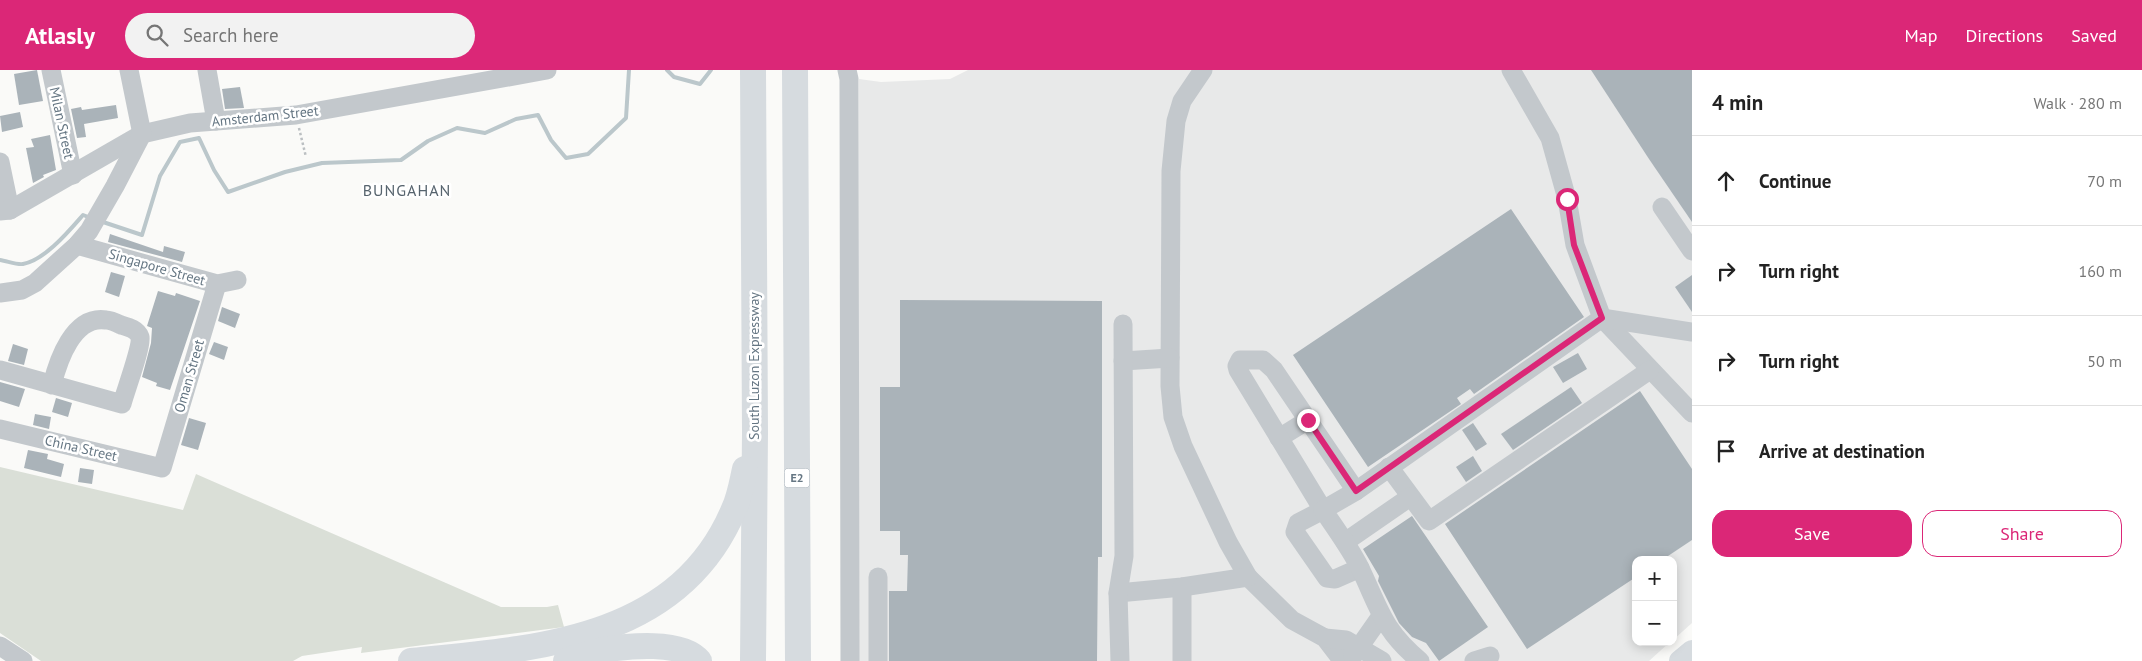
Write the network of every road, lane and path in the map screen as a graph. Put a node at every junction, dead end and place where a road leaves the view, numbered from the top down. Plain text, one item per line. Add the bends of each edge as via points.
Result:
1 (51, 70) edge
2 (129, 70) edge
3 (207, 70) edge
4 (547, 70) edge
5 (753, 70) edge
6 (795, 70) edge
7 (847, 70) edge
8 (1203, 70) edge
9 (1511, 70) edge
10 (296, 115) junction
11 (216, 121) junction
12 (142, 134) junction
13 (306, 157) dead end
14 (0, 162) edge
15 (73, 175) junction
16 (1662, 207) dead end
17 (5, 210) edge
18 (77, 245) junction
19 (1692, 251) edge
20 (237, 280) dead end
21 (216, 284) junction
22 (0, 293) edge
23 (1602, 318) junction
24 (1123, 324) dead end
25 (1692, 332) edge
26 (1170, 358) junction
27 (1123, 361) junction
28 (0, 370) edge
29 (1650, 370) junction
30 (52, 385) junction
31 (1692, 413) edge
32 (1308, 420) junction
33 (0, 429) edge
34 (755, 432) junction
35 (1279, 438) junction
36 (1389, 467) junction
37 (162, 468) joint
38 (1356, 491) junction
39 (1410, 497) junction
40 (1323, 510) junction
41 (1345, 542) junction
42 (1360, 568) junction
43 (1248, 577) junction
44 (878, 578) dead end
45 (1182, 587) junction
46 (1118, 593) junction
47 (1381, 616) junction
48 (1392, 633) junction
49 (0, 646) edge
50 (1692, 651) edge
51 (1364, 658) edge
52 (23, 661) edge
53 (411, 661) edge
54 (566, 661) edge
55 (699, 661) edge
56 (753, 661) edge
57 (798, 661) edge
58 (850, 661) edge
59 (878, 661) edge
60 (1120, 661) edge
61 (1182, 661) edge
62 (1420, 661) edge
63 (1680, 661) edge

1 - 15 street, Milan Street
2 - 12 street
3 - 11 street
4 - 10 street, Amsterdam Street
5 - 34 highway, South Luzon Expressway
6 - 57 highway, E2
7 - 58 street
8 - 26 street via 1182,102 1176,121 1171,171
9 - 23 street via 1550,138 1567,199 1574,245
10 - 11 street, Amsterdam Street
10 - 13 path
11 - 12 street, Amsterdam Street via 190,122
12 - 15 street, Amsterdam Street
12 - 18 street via 89,231
14 - 17 street
15 - 17 street, Amsterdam Street
16 - 19 street
18 - 21 street, Singapore Street
18 - 22 street via 35,283 22,290
20 - 21 street, Singapore Street
21 - 37 street, Oman Street
23 - 25 street
23 - 29 street
23 - 36 street
24 - 27 street
26 - 27 street
26 - 43 street via 1173,417 1183,446
27 - 46 street via 1124,556
28 - 30 street
29 - 31 street
29 - 39 street via 1430,521
30 - 30 street via 122,404 140,336 134,329 106,320 89,323 73,335 62,352
32 - 35 street
32 - 35 street via 1267,362 1240,360 1236,366 1238,370
32 - 38 street
33 - 37 street, China Street
34 - 53 highway via 735,507 726,528 697,569 661,601 622,622 560,640 482,654
34 - 56 highway, South Luzon Expressway
35 - 40 street
36 - 38 street
36 - 39 street
38 - 40 street
39 - 41 street
40 - 41 street
40 - 42 street via 1298,523 1295,532 1327,578
41 - 42 street
42 - 47 street
43 - 45 street
43 - 51 street via 1292,620 1325,638 1346,640
44 - 59 street
45 - 46 street
45 - 61 street
46 - 60 street
47 - 48 street
47 - 51 street
48 - 51 street
48 - 62 street
49 - 52 street
50 - 63 main road
54 - 55 highway via 602,650 647,646 676,648

